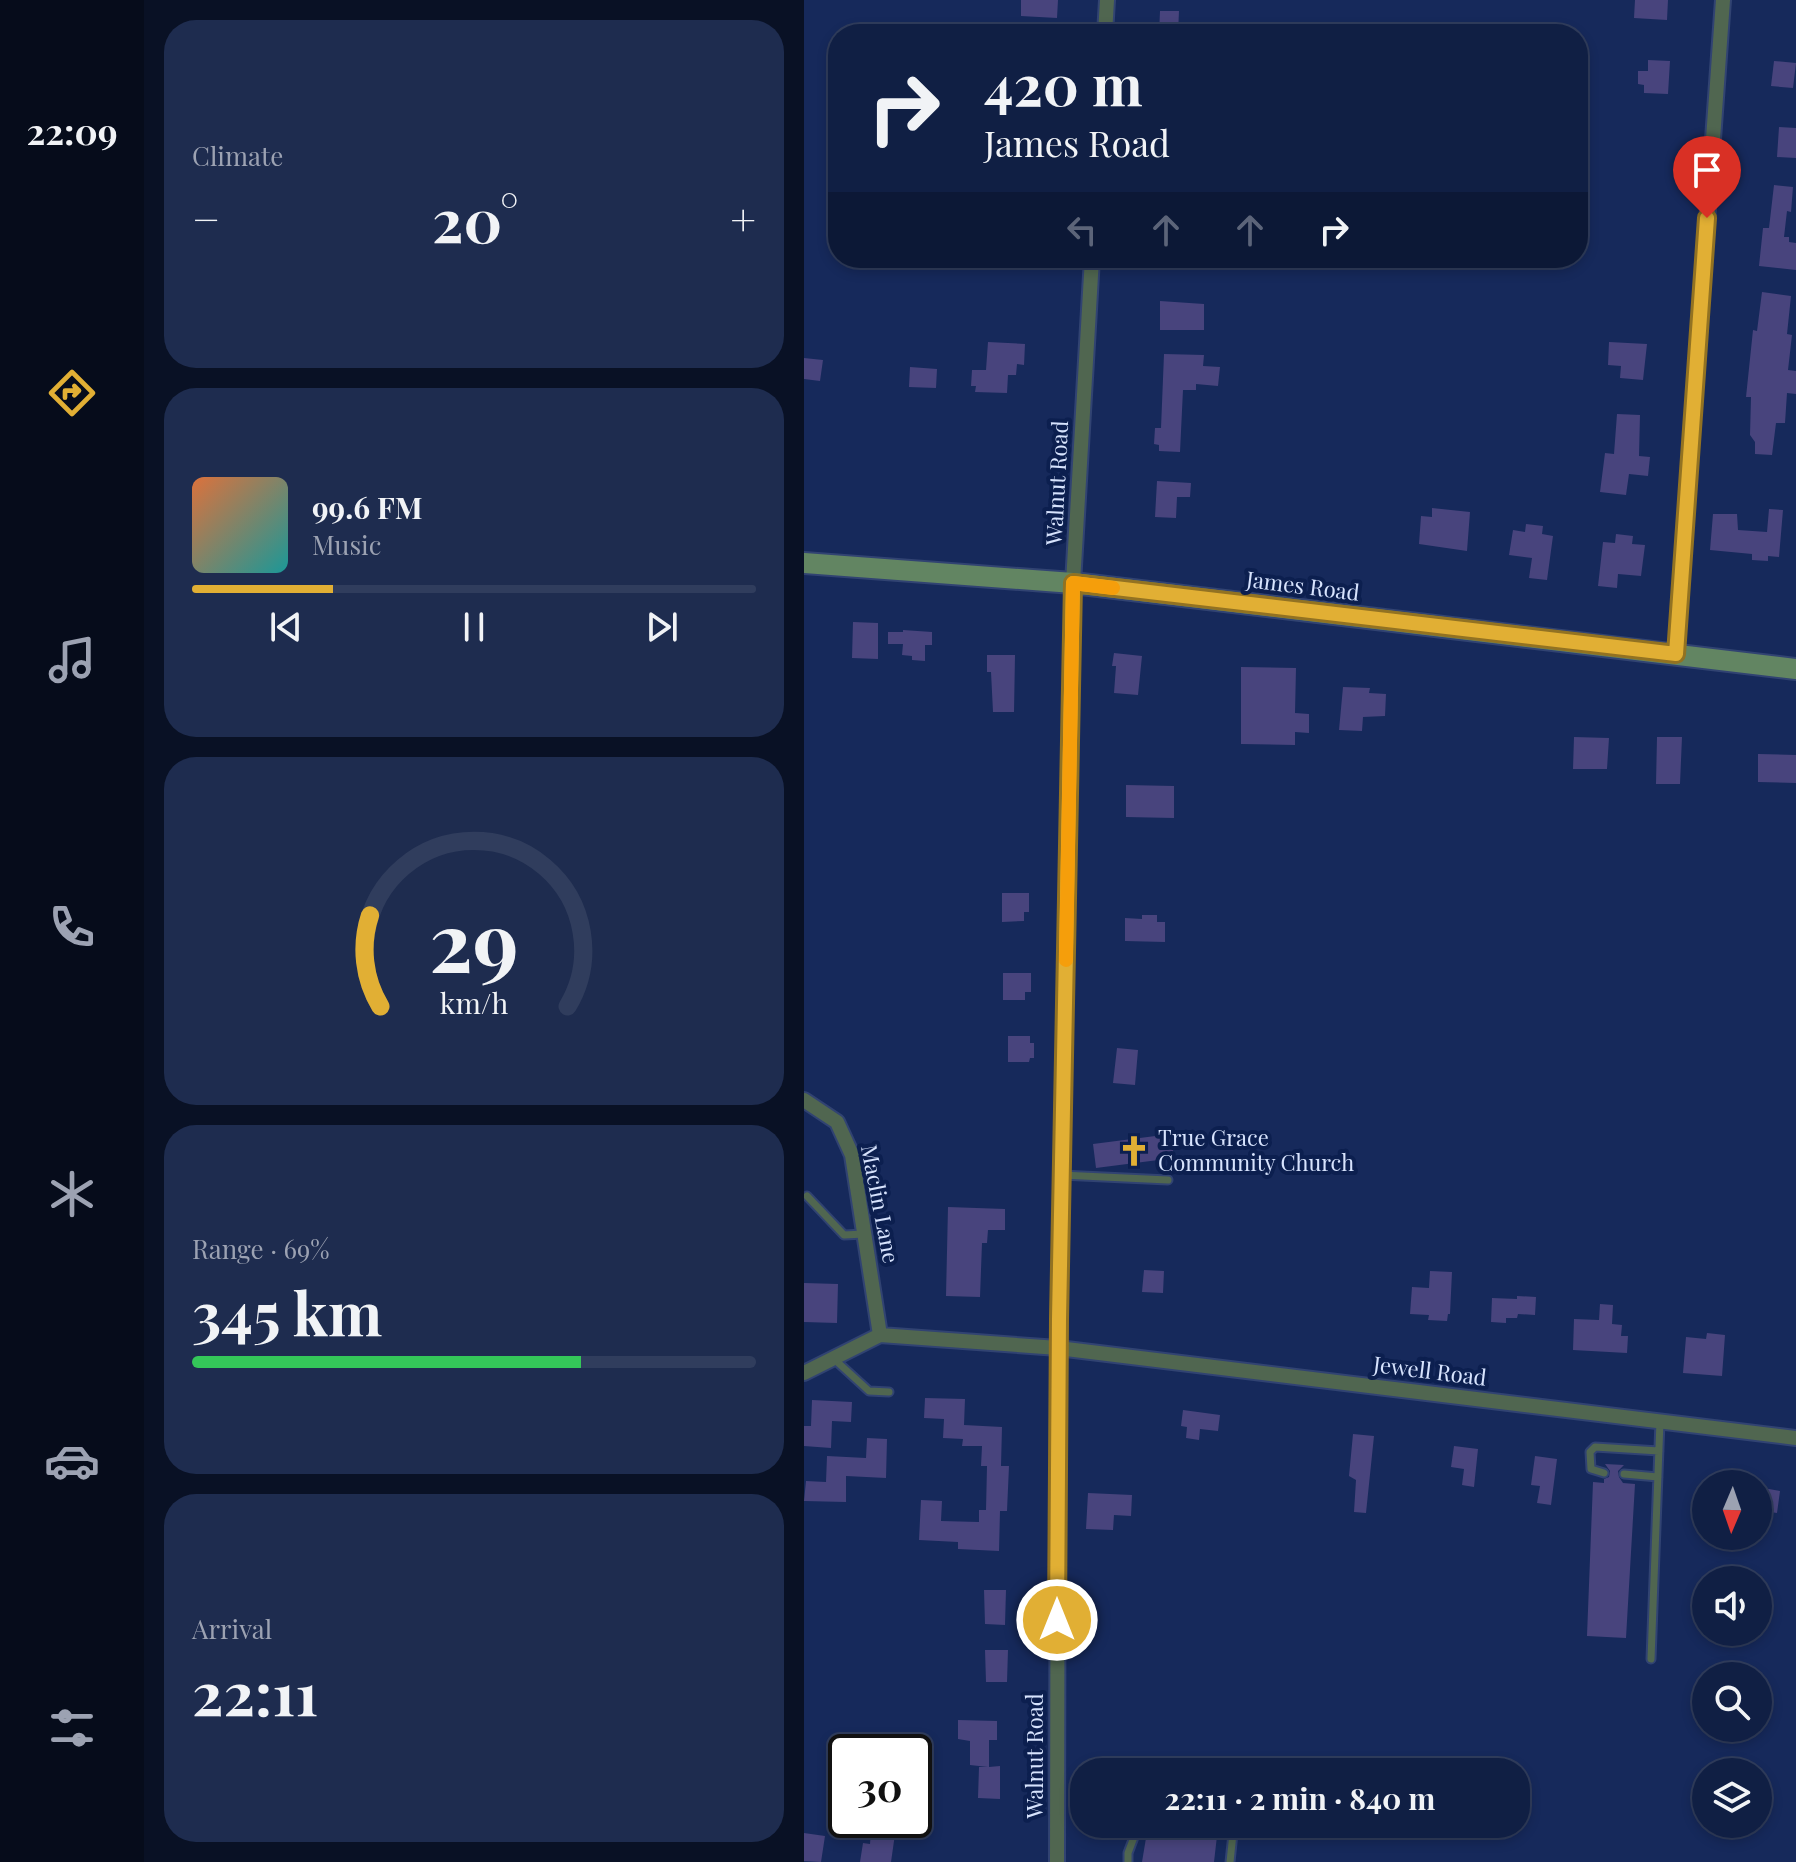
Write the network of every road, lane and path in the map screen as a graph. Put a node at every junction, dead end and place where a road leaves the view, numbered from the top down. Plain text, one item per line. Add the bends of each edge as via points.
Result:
1 (1107, 0) edge
2 (1723, 0) edge
3 (1106, 24) edge
4 (1091, 268) edge
5 (804, 563) edge
6 (1073, 583) junction
7 (1676, 654) junction
8 (1796, 669) edge
9 (804, 1100) edge
10 (1061, 1175) junction
11 (1168, 1180) dead end
12 (807, 1196) dead end
13 (865, 1234) junction
14 (880, 1335) junction
15 (1058, 1348) junction
16 (834, 1359) junction
17 (804, 1373) edge
18 (889, 1392) dead end
19 (1660, 1421) junction
20 (1796, 1438) edge
21 (1659, 1451) junction
22 (1604, 1473) dead end
23 (1624, 1474) dead end
24 (1658, 1477) junction
25 (1651, 1659) dead end
26 (1134, 1838) edge
27 (1233, 1838) edge
28 (1057, 1862) edge
29 (1128, 1862) edge
30 (1230, 1862) edge

1 - 3 street
2 - 7 street
4 - 6 street, Walnut Road
5 - 6 main road, James Road
6 - 7 main road, James Road
6 - 10 street, Walnut Road
7 - 8 main road, James Road
9 - 13 street, Maclin Lane via 837,1122 852,1155
10 - 11 lane
10 - 15 street, Walnut Road
12 - 13 lane via 844,1235
13 - 14 street, Maclin Lane
14 - 15 street, Jewell Road
14 - 16 street
15 - 19 street, Jewell Road
15 - 28 street, Walnut Road
16 - 17 street
16 - 18 lane via 869,1391
19 - 20 street, Jewell Road
19 - 21 lane
21 - 22 lane via 1595,1447 1590,1452 1591,1469
21 - 24 lane
23 - 24 lane
24 - 25 lane
26 - 29 lane
27 - 30 lane

